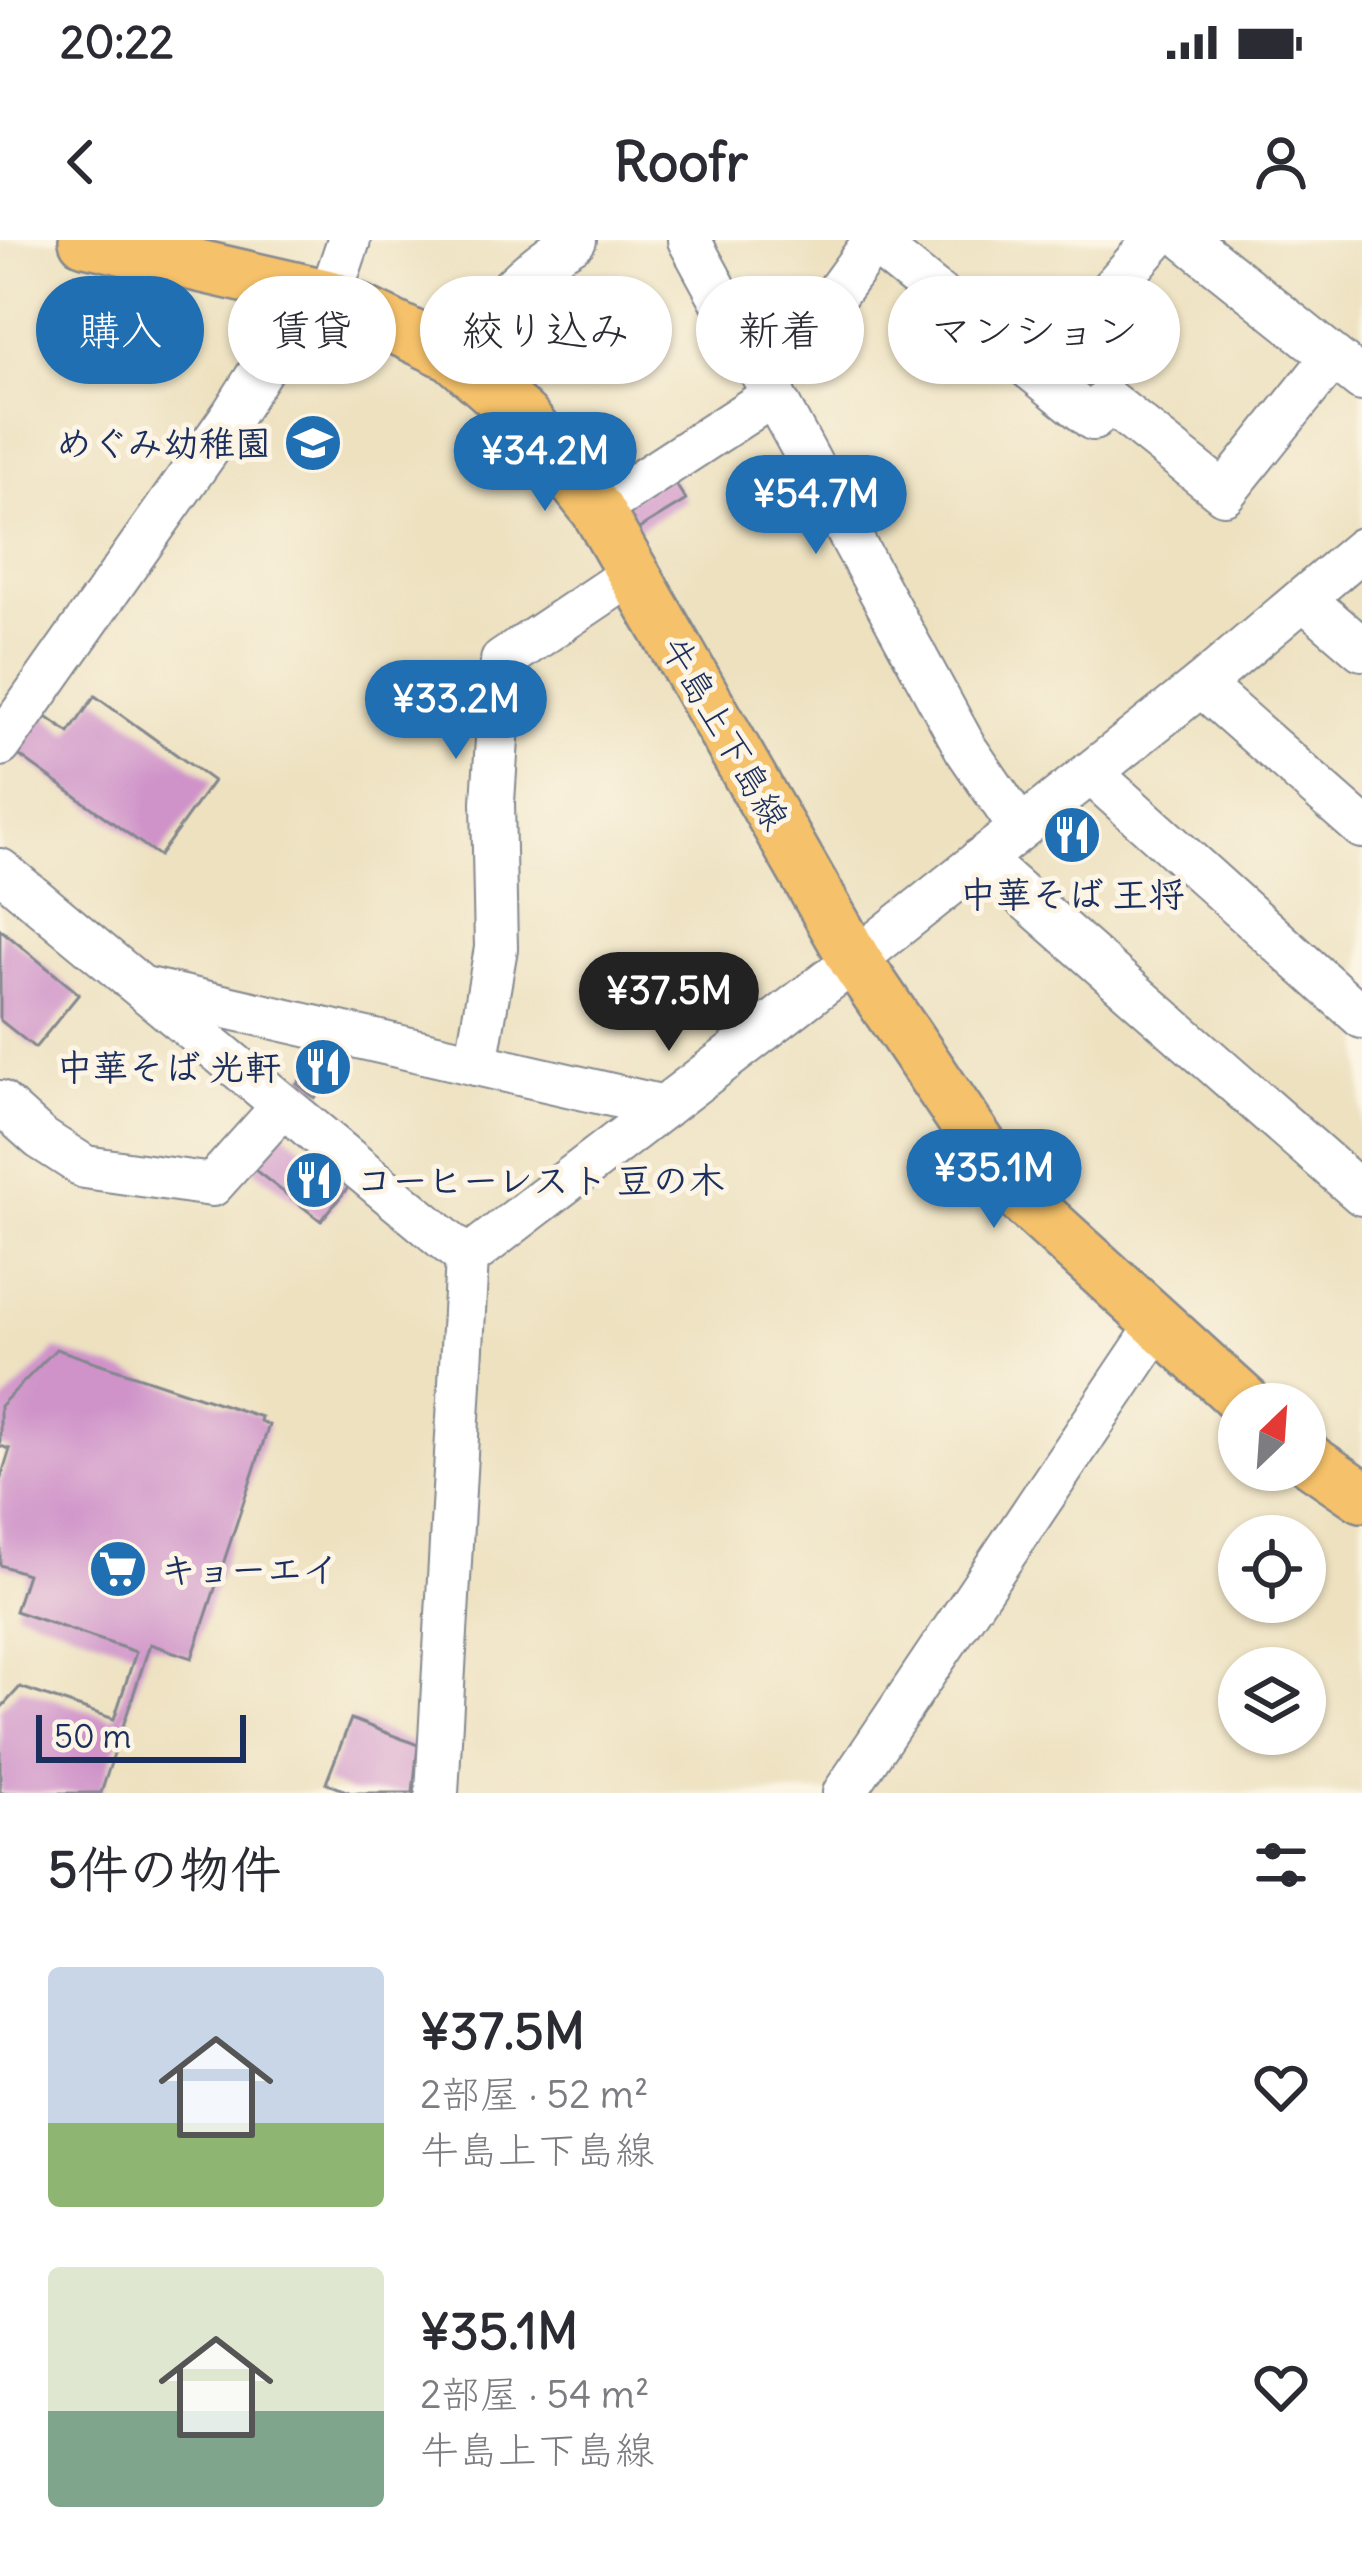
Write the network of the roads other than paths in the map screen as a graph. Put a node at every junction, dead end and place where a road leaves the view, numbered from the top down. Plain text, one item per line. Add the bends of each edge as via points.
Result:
1 (85, 240) edge
2 (349, 240) edge
3 (575, 240) edge
4 (688, 240) edge
5 (1155, 240) edge
6 (1187, 240) edge
7 (874, 241) edge
8 (243, 276) edge
9 (328, 276) edge
10 (527, 276) edge
11 (1123, 276) edge
12 (1347, 368) edge
13 (252, 384) edge
14 (486, 384) edge
15 (770, 392) junction
16 (597, 510) junction
17 (1362, 550) edge
18 (634, 573) junction
19 (1305, 600) junction
20 (1362, 649) edge
21 (1201, 685) junction
22 (0, 745) edge
23 (1090, 772) junction
24 (1362, 827) edge
25 (1020, 828) junction
26 (981, 860) junction
27 (0, 871) edge
28 (855, 959) junction
29 (140, 987) junction
30 (1362, 1017) edge
31 (476, 1064) junction
32 (0, 1102) edge
33 (284, 1106) junction
34 (664, 1107) junction
35 (1362, 1194) edge
36 (467, 1258) junction
37 (1160, 1324) junction
38 (1224, 1383) edge
39 (1326, 1471) edge
40 (1362, 1496) edge
41 (437, 1793) edge
42 (844, 1793) edge

1 - 8 main road, 牛島上下島線
2 - 9 street
3 - 10 street
4 - 15 street
5 - 11 street
6 - 12 street
7 - 12 street via 1093,419 1107,400 1224,493
7 - 15 street
13 - 22 street
14 - 16 main road, 牛島上下島線 via 523,416
15 - 16 street
15 - 25 street via 966,749
16 - 18 main road, 牛島上下島線
17 - 19 street
18 - 28 main road, 牛島上下島線
18 - 31 street via 502,661 493,802 496,948
19 - 20 street
19 - 21 street
21 - 23 street
21 - 24 street
23 - 25 street
23 - 30 street
25 - 26 street
26 - 28 street
26 - 35 street
27 - 29 street
28 - 34 street
28 - 37 main road, 牛島上下島線 via 1008,1186
29 - 31 street
29 - 33 street
31 - 34 street
32 - 33 street via 85,1167 212,1186
33 - 36 street
34 - 36 street
36 - 41 street
37 - 38 main road, 牛島上下島線
37 - 42 street
39 - 40 main road

